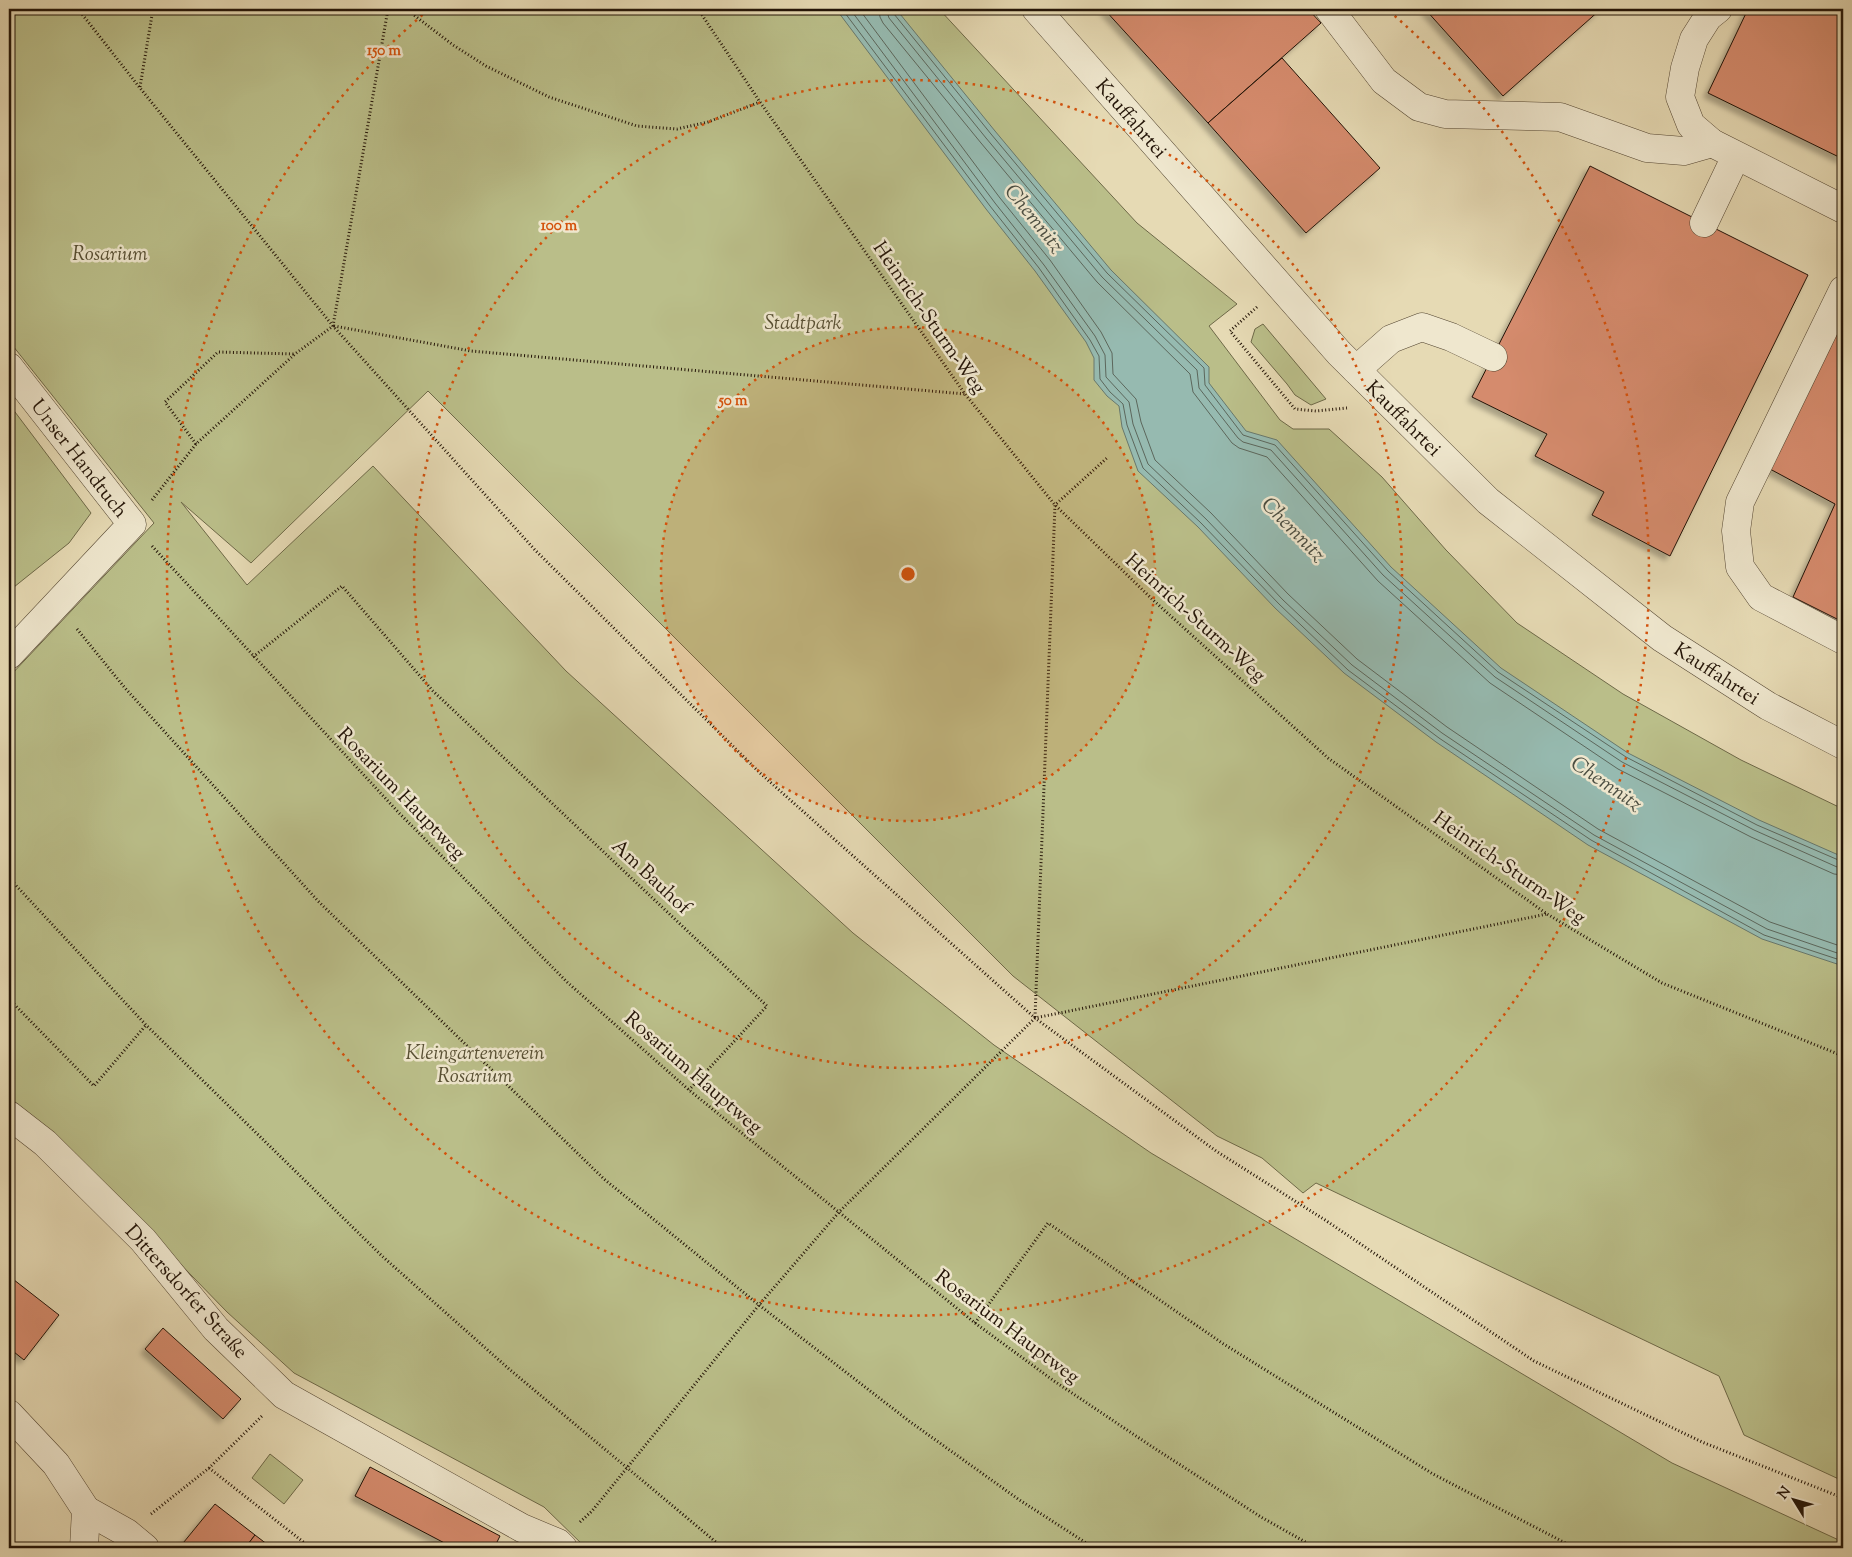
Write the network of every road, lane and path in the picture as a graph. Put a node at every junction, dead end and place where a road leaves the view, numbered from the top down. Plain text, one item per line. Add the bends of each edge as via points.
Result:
1 (78, 9) edge
2 (153, 9) edge
3 (388, 9) edge
4 (406, 9) edge
5 (698, 9) edge
6 (1036, 9) edge
7 (1329, 9) edge
8 (1718, 9) edge
9 (140, 88) junction
10 (760, 102) junction
11 (1712, 143) junction
12 (1736, 156) junction
13 (1843, 209) edge
14 (1704, 223) dead end
15 (1843, 290) edge
16 (1257, 306) dead end
17 (334, 326) junction
18 (295, 354) junction
19 (1493, 357) dead end
20 (9, 367) edge
21 (1356, 370) junction
22 (965, 394) junction
23 (1346, 408) dead end
24 (196, 444) junction
25 (1108, 457) dead end
26 (1055, 505) junction
27 (132, 524) junction
28 (57, 604) junction
29 (1843, 640) edge
30 (9, 655) edge
31 (253, 657) junction
32 (1843, 745) edge
33 (9, 878) edge
34 (1547, 914) junction
35 (9, 999) edge
36 (1035, 1018) junction
37 (146, 1025) junction
38 (1843, 1056) edge
39 (689, 1090) junction
40 (9, 1115) edge
41 (839, 1212) junction
42 (759, 1305) junction
43 (975, 1323) junction
44 (284, 1395) junction
45 (9, 1414) edge
46 (210, 1468) junction
47 (626, 1469) junction
48 (1843, 1498) edge
49 (86, 1510) junction
50 (136, 1541) edge
51 (561, 1546) edge
52 (84, 1548) edge
53 (311, 1548) edge
54 (723, 1548) edge
55 (1094, 1548) edge
56 (1316, 1548) edge
57 (1576, 1548) edge

1 - 9 path
2 - 9 path
3 - 17 path
4 - 10 path via 486,66 549,97 637,126 677,129 708,122
5 - 10 path, Heinrich-Sturm-Weg
6 - 21 street, Kauffahrtei
7 - 11 street via 1384,81 1419,107 1445,114 1560,118 1647,148 1684,151
8 - 11 street via 1708,16 1694,39 1680,96 1691,126
9 - 17 path
10 - 22 path, Heinrich-Sturm-Weg
11 - 12 street
12 - 13 street
12 - 14 street
15 - 29 street via 1740,502 1736,531 1740,567 1761,597
16 - 23 path via 1230,330 1295,409 1316,412
17 - 18 path
17 - 22 path via 471,351
17 - 36 path via 535,550 753,766
18 - 24 path
18 - 24 path via 218,352 165,402
19 - 21 street via 1422,327 1391,339
20 - 27 street, Unser Handtuch
21 - 32 street, Kauffahrtei via 1488,501 1662,638 1768,706
22 - 26 path, Heinrich-Sturm-Weg
24 - 27 path
25 - 26 path
26 - 34 path, Heinrich-Sturm-Weg via 1153,600 1328,758
26 - 36 path
27 - 28 street
27 - 31 path, Rosarium Hauptweg
28 - 30 street
28 - 42 path via 125,688 318,901 604,1178
31 - 39 path, Rosarium Hauptweg via 399,814 567,982
31 - 39 path, Am Bauhof via 342,586 433,690 767,1006
33 - 37 path
34 - 36 path
34 - 38 path, Heinrich-Sturm-Weg via 1662,983
35 - 37 path via 94,1086
36 - 41 path
36 - 48 path via 1216,1151 1534,1361 1702,1442
37 - 47 path via 382,1256
39 - 41 path, Rosarium Hauptweg
40 - 44 street, Dittersdorfer Straße via 45,1143 143,1240 216,1329
41 - 42 path
41 - 43 path, Rosarium Hauptweg
42 - 47 path
42 - 55 path via 909,1421 1018,1499
43 - 56 path, Rosarium Hauptweg via 1150,1446
43 - 57 path via 1048,1223 1222,1342 1434,1474
44 - 46 path
44 - 51 street, Dittersdorfer Straße via 522,1528
45 - 49 street via 56,1464
46 - 50 path
46 - 53 path
47 - 51 path
47 - 54 path
49 - 50 street
49 - 52 street

